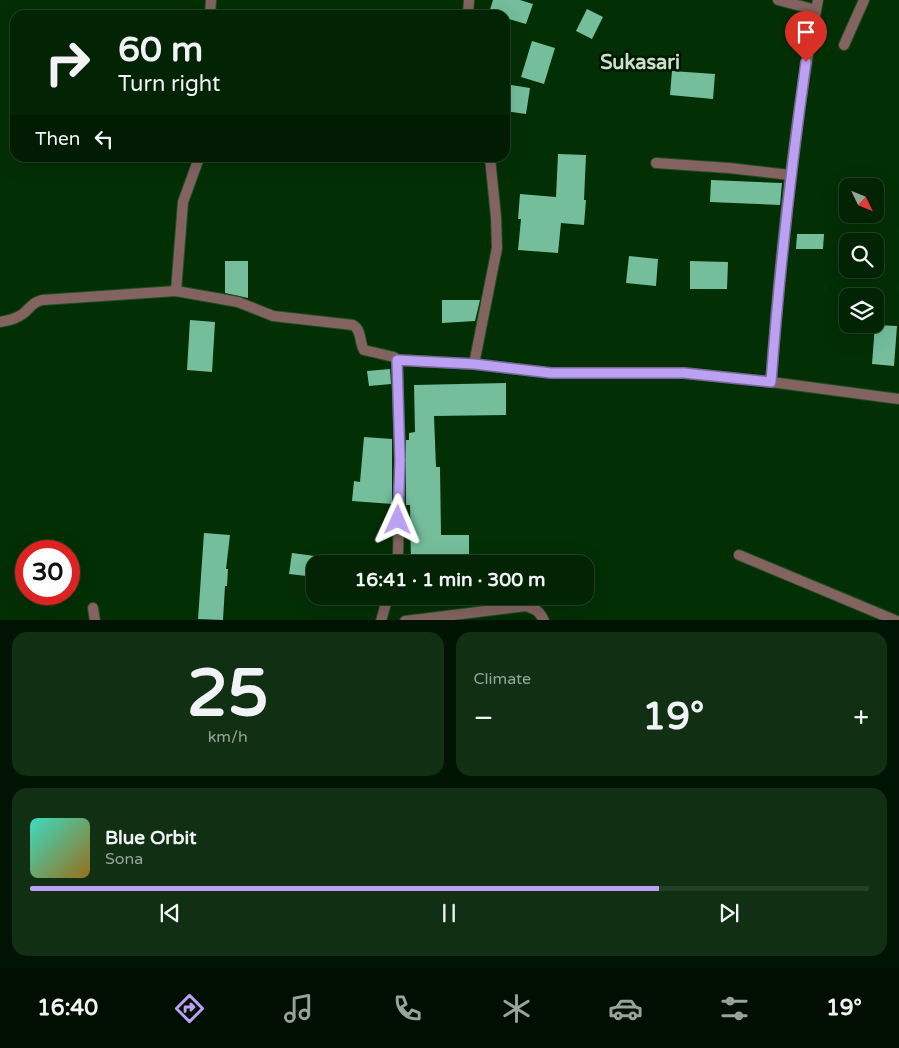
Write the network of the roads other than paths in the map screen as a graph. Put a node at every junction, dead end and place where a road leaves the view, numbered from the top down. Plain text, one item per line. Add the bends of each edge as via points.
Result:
1 (778, 0) edge
2 (864, 0) edge
3 (817, 5) edge
4 (844, 45) dead end
5 (198, 162) edge
6 (490, 162) edge
7 (656, 163) dead end
8 (790, 175) junction
9 (176, 291) junction
10 (0, 322) edge
11 (397, 360) junction
12 (474, 364) junction
13 (771, 382) junction
14 (899, 399) edge
15 (398, 555) edge
16 (739, 555) dead end
17 (386, 605) edge
18 (93, 608) dead end
19 (95, 620) edge
20 (382, 620) edge
21 (405, 620) edge
22 (544, 620) edge
23 (897, 620) edge

1 - 3 street
2 - 4 street
3 - 8 street
5 - 9 street via 183,202
6 - 12 street via 497,248
7 - 8 street
8 - 13 street
9 - 10 street via 42,300 33,303 16,318
9 - 11 street via 238,302 273,316 353,324 360,333 364,350
11 - 12 street
11 - 15 street
12 - 13 street via 551,373 684,373
13 - 14 street
16 - 23 street
17 - 20 street
18 - 19 street
21 - 22 street via 526,606 536,609

